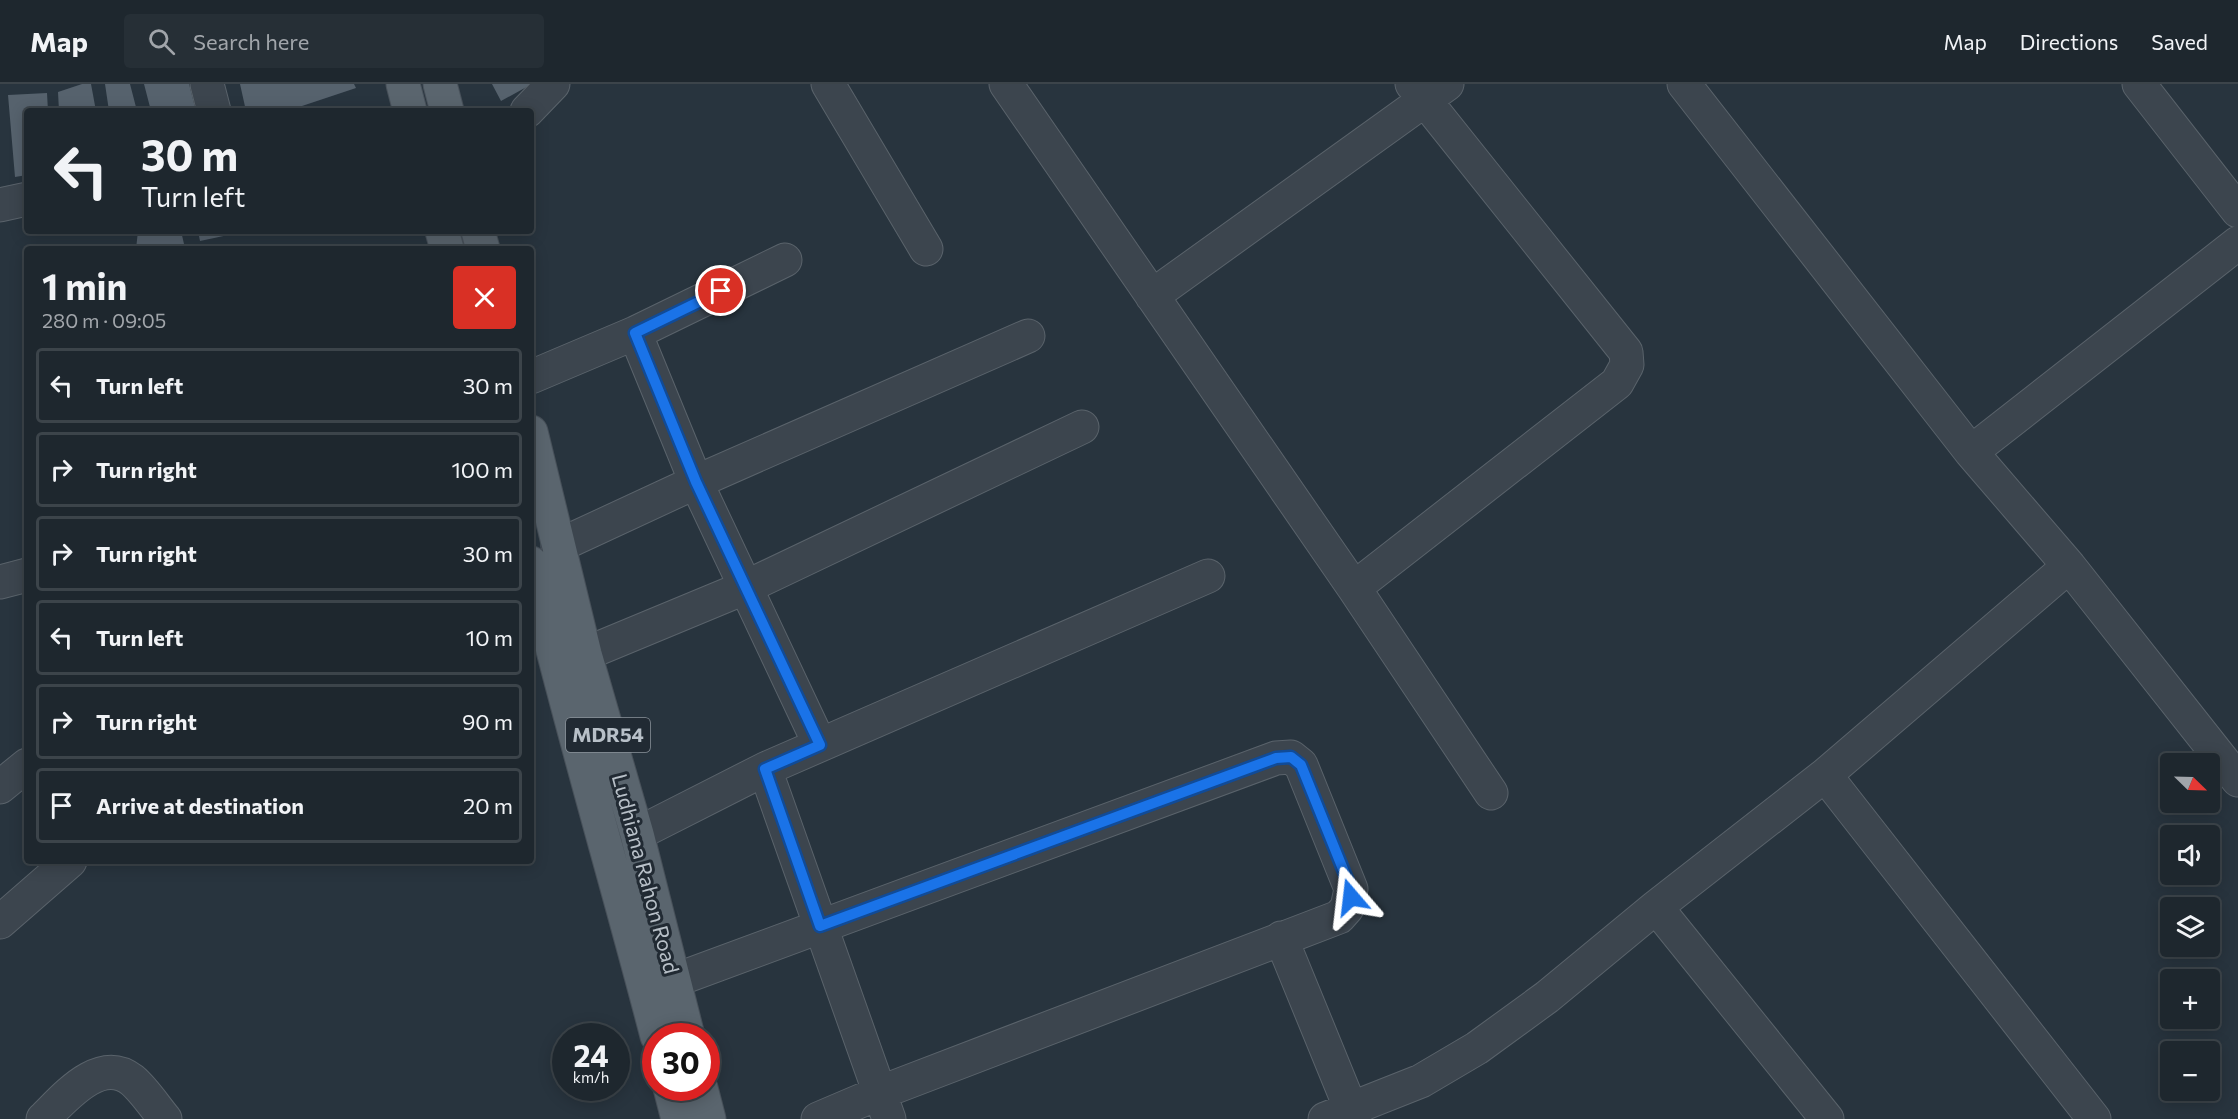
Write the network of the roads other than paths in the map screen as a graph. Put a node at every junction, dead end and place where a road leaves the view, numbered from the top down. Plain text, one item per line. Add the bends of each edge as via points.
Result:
1 (207, 84) edge
2 (403, 84) edge
3 (440, 84) edge
4 (553, 84) edge
5 (828, 84) edge
6 (1006, 84) edge
7 (1684, 84) edge
8 (2139, 84) edge
9 (1428, 89) edge
10 (213, 108) edge
11 (409, 108) edge
12 (446, 108) edge
13 (530, 108) edge
14 (24, 200) edge
15 (0, 205) edge
16 (2238, 211) edge
17 (2238, 243) edge
18 (926, 249) dead end
19 (785, 260) dead end
20 (1152, 296) junction
21 (635, 333) junction
22 (1028, 336) dead end
23 (534, 376) edge
24 (1082, 427) dead end
25 (534, 451) edge
26 (1971, 452) junction
27 (696, 482) junction
28 (558, 546) junction
29 (2069, 566) junction
30 (534, 575) edge
31 (24, 576) edge
32 (1208, 576) dead end
33 (0, 582) edge
34 (744, 588) junction
35 (1354, 588) junction
36 (585, 654) junction
37 (820, 745) junction
38 (24, 767) edge
39 (765, 769) junction
40 (1825, 775) junction
41 (2238, 780) edge
42 (0, 787) edge
43 (1491, 794) dead end
44 (637, 834) junction
45 (67, 864) edge
46 (1656, 907) junction
47 (0, 922) edge
48 (820, 926) junction
49 (1281, 938) junction
50 (674, 981) junction
51 (653, 1023) edge
52 (685, 1023) edge
53 (673, 1101) edge
54 (704, 1101) edge
55 (884, 1106) edge
56 (1344, 1116) edge
57 (43, 1119) edge
58 (165, 1119) edge
59 (678, 1119) edge
60 (709, 1119) edge
61 (818, 1119) edge
62 (1827, 1119) edge
63 (2094, 1119) edge

1 - 10 street
2 - 11 main road
3 - 12 main road
4 - 13 street
5 - 18 street
6 - 20 street
7 - 26 street
8 - 16 street
9 - 20 street
9 - 35 street via 1626,352 1627,365 1617,383
14 - 15 street
17 - 26 street
19 - 21 street
20 - 35 street
21 - 23 street
21 - 27 street
22 - 27 street
24 - 34 street
25 - 28 main road, Ludhiana Rahon Road / MDR54
26 - 29 street
27 - 28 street
27 - 34 street
28 - 36 main road, Ludhiana Rahon Road / MDR54
29 - 40 street
29 - 41 street
30 - 51 main road, Ludhiana Rahon Road / MDR54
31 - 33 street
32 - 37 street
34 - 36 street
34 - 37 street
35 - 43 street
36 - 44 main road, Ludhiana Rahon Road / MDR54
37 - 39 street
38 - 42 street
39 - 44 street
39 - 48 street
40 - 46 street
40 - 63 street
44 - 50 main road, Ludhiana Rahon Road / MDR54
45 - 47 street
46 - 56 street via 1547,997 1477,1048 1421,1081
46 - 62 street
48 - 49 street via 1276,758 1291,757 1301,765 1351,897 1339,917
48 - 50 street
48 - 55 street
49 - 55 street
49 - 56 street
50 - 52 main road, Ludhiana Rahon Road / MDR54
53 - 59 main road
54 - 60 main road
55 - 61 street
57 - 58 street via 86,1078 110,1073 131,1079

